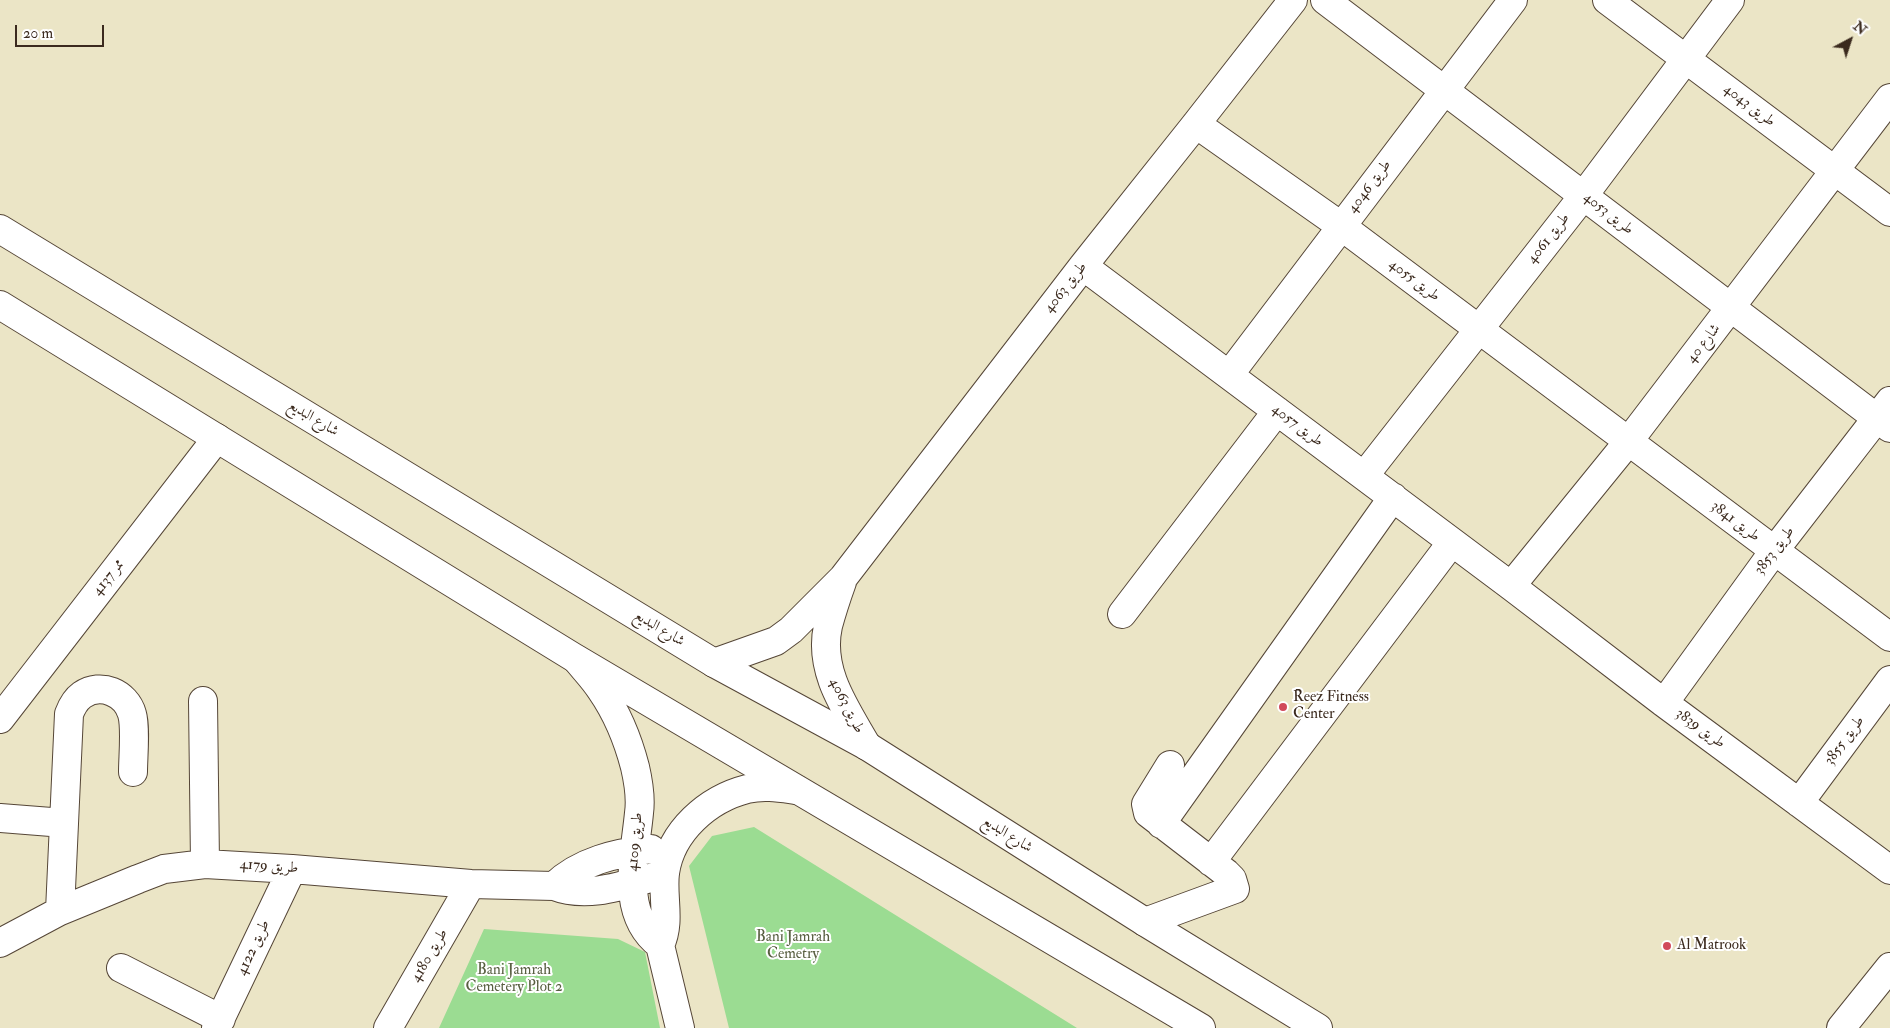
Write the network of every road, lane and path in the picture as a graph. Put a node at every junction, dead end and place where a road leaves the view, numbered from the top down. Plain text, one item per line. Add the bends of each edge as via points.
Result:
1 (1293, 0) edge
2 (1325, 0) edge
3 (1513, 0) edge
4 (1607, 0) edge
5 (1730, 0) edge
6 (1687, 60) junction
7 (1444, 90) junction
8 (1890, 98) edge
9 (1196, 124) junction
10 (1836, 171) junction
11 (1584, 195) junction
12 (1890, 212) edge
13 (1341, 226) junction
14 (0, 229) edge
15 (1083, 266) junction
16 (0, 305) edge
17 (1732, 308) junction
18 (1479, 329) junction
19 (1228, 375) junction
20 (1277, 411) junction
21 (1886, 416) edge
22 (217, 438) junction
23 (1628, 442) junction
24 (1364, 476) junction
25 (1393, 497) junction
26 (1452, 542) junction
27 (1774, 551) junction
28 (843, 578) junction
29 (1511, 586) junction
30 (1122, 614) dead end
31 (1890, 637) edge
32 (574, 657) junction
33 (714, 663) junction
34 (1890, 680) edge
35 (203, 702) dead end
36 (1664, 703) junction
37 (0, 719) edge
38 (867, 746) junction
39 (1170, 765) dead end
40 (133, 772) dead end
41 (797, 790) junction
42 (1799, 803) junction
43 (0, 818) edge
44 (64, 823) junction
45 (1161, 824) junction
46 (674, 847) junction
47 (633, 851) junction
48 (1211, 862) junction
49 (205, 864) junction
50 (292, 869) junction
51 (1890, 870) edge
52 (665, 874) junction
53 (632, 882) junction
54 (471, 884) junction
55 (554, 886) junction
56 (60, 912) junction
57 (1144, 922) junction
58 (0, 943) edge
59 (660, 946) junction
60 (1890, 967) edge
61 (121, 968) dead end
62 (219, 1024) edge
63 (388, 1028) edge
64 (680, 1028) edge
65 (1201, 1028) edge
66 (1318, 1028) edge
67 (1840, 1028) edge

1 - 9 street, طريق 4063
2 - 7 street, طريق 4053
3 - 7 street, طريق 4046
4 - 6 street, طريق 4043
5 - 6 street, طريق 4061
6 - 10 street, طريق 4043
6 - 11 street, طريق 4061
7 - 11 street, طريق 4053
7 - 13 street, طريق 4046
8 - 10 street, شارع 40
9 - 13 street, طريق 4055
9 - 15 street, طريق 4063
10 - 12 street, طريق 4043
10 - 17 street, شارع 40
11 - 17 street, طريق 4053
11 - 18 street, طريق 4061
13 - 18 street, طريق 4055
13 - 19 street, طريق 4046
14 - 33 street, شارع البديع
15 - 19 street, طريق 4057
15 - 28 street, طريق 4063
16 - 22 street
17 - 21 street, طريق 4053
17 - 23 street, شارع 40
18 - 23 street, طريق 4055
18 - 24 street, طريق 4061
19 - 20 street, طريق 4057
20 - 24 street, طريق 4057
20 - 30 street
21 - 27 street, طريق 3853
22 - 32 street
22 - 37 street, ممر 4137
23 - 27 street, طريق 3841
23 - 29 street, شارع 40
24 - 25 street, طريق 4057
25 - 26 street, طريق 4057
25 - 45 street
26 - 29 street, طريق 4057
26 - 48 street
27 - 31 street, طريق 3841
27 - 36 street, طريق 3853
28 - 33 street, طريق 4063 via 776,641
28 - 38 street, طريق 4063 via 828,627 826,652 829,674
29 - 36 street, طريق 3839
32 - 41 street
32 - 47 street, طريق 4109 via 601,690 622,727 635,768 640,810
33 - 38 street, شارع البديع
34 - 42 street, طريق 3855
35 - 49 street
36 - 42 street, طريق 3839
38 - 57 street, شارع البديع
39 - 45 street via 1146,804 1148,813
40 - 44 street via 133,715 128,704 108,690 95,689 84,694 74,702 69,714
41 - 46 street, طريق 4109 via 749,789 725,796 704,809 687,826
41 - 65 street
42 - 51 street, طريق 3839
43 - 44 street
44 - 56 street
45 - 48 street
46 - 47 street
46 - 52 street, طريق 4109
47 - 53 street, طريق 4109
47 - 55 street via 586,864
48 - 57 street via 1232,879 1235,888
49 - 50 street, طريق 4179
49 - 56 street, طريق 4179 via 164,869
50 - 54 street, طريق 4179
50 - 62 street, طريق 4122
52 - 53 street, طريق 4179
52 - 59 street, طريق 4109 via 666,922
53 - 55 street, طريق 4179 via 586,893
53 - 59 street, طريق 4109 via 640,921
54 - 55 street, طريق 4179
54 - 63 street, طريق 4180
56 - 58 street, طريق 4179
57 - 66 street, شارع البديع
59 - 64 street, طريق 4109
60 - 67 street
61 - 62 street

